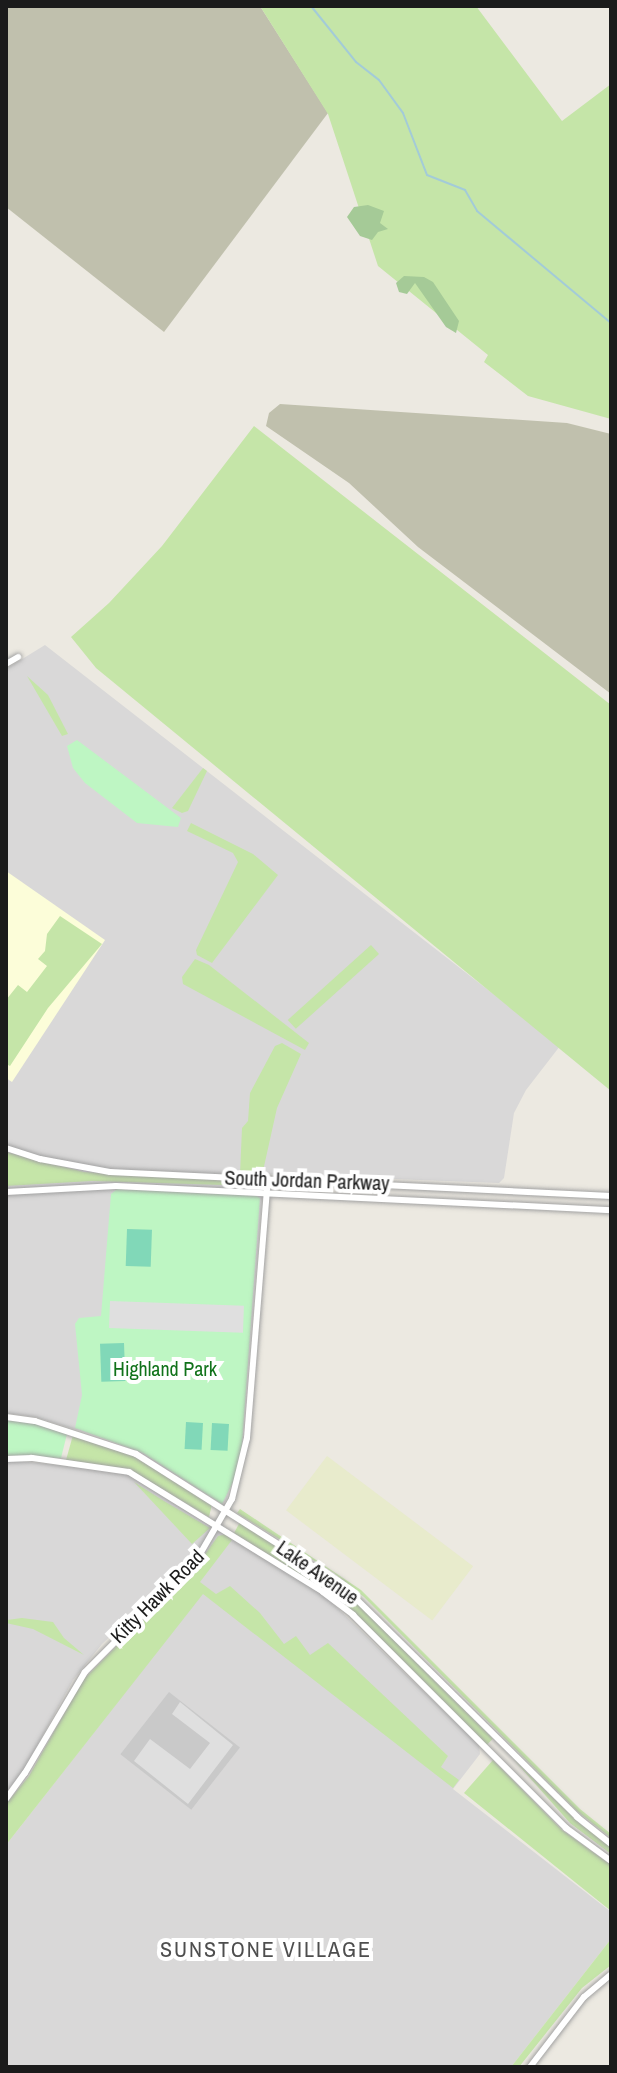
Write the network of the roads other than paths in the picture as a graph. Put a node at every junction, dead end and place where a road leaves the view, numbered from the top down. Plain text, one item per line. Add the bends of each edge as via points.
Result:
1 (18, 657) dead end
2 (6, 664) edge
3 (6, 1148) edge
4 (268, 1179) junction
5 (6, 1192) edge
6 (267, 1193) junction
7 (611, 1196) edge
8 (611, 1210) edge
9 (6, 1417) edge
10 (6, 1459) edge
11 (227, 1511) junction
12 (219, 1526) junction
13 (6, 1799) edge
14 (611, 1844) edge
15 (611, 1861) edge
16 (611, 1974) edge
17 (530, 2067) edge

1 - 2 street
3 - 4 street, South Jordan Parkway via 92,1170
4 - 6 street, Kitty Hawk Road
4 - 7 street, South Jordan Parkway
5 - 6 street, South Jordan Parkway via 116,1186
6 - 8 street, South Jordan Parkway
6 - 11 street, Kitty Hawk Road via 247,1438
9 - 11 street, Lake Avenue via 35,1421 136,1454
10 - 12 street, Lake Avenue via 125,1471
11 - 12 street, Kitty Hawk Road
11 - 14 street, Lake Avenue via 359,1599 577,1817
12 - 13 street, Kitty Hawk Road via 190,1567 85,1672
12 - 15 street, Lake Avenue via 342,1606 566,1828
16 - 17 street via 588,1992

